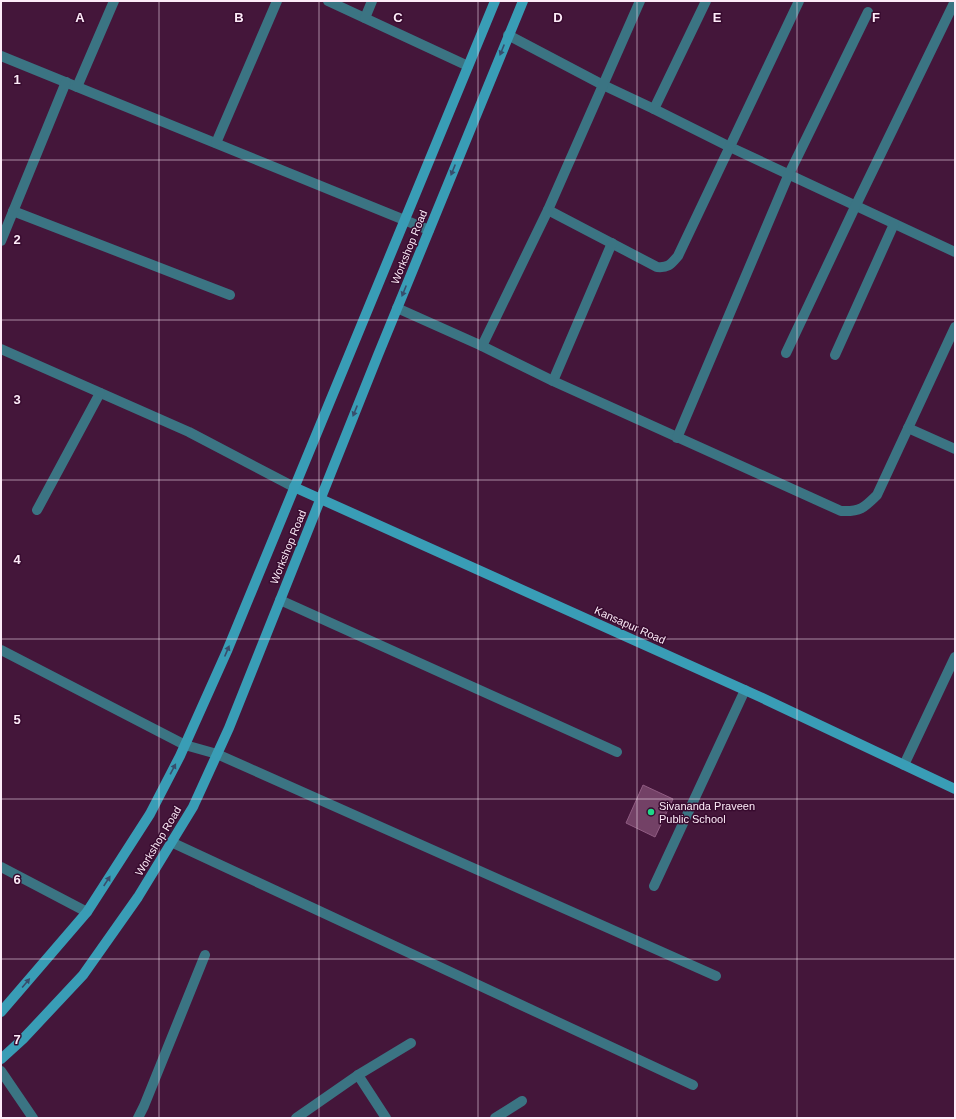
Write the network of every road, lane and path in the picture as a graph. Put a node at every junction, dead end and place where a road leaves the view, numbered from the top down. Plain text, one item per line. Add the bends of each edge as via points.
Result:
1 (114, 1) edge
2 (277, 1) edge
3 (328, 1) edge
4 (372, 1) edge
5 (495, 1) edge
6 (522, 1) edge
7 (640, 1) edge
8 (706, 1) edge
9 (799, 1) edge
10 (955, 1) edge
11 (868, 12) dead end
12 (365, 18) junction
13 (508, 35) junction
14 (1, 56) edge
15 (468, 66) junction
16 (66, 82) junction
17 (603, 86) junction
18 (77, 87) junction
19 (654, 109) junction
20 (216, 143) junction
21 (730, 147) junction
22 (788, 176) junction
23 (855, 206) junction
24 (548, 210) junction
25 (13, 211) junction
26 (405, 220) junction
27 (894, 224) junction
28 (429, 230) junction
29 (1, 241) edge
30 (612, 243) junction
31 (955, 252) edge
32 (230, 295) dead end
33 (397, 308) junction
34 (955, 326) edge
35 (482, 346) junction
36 (1, 349) edge
37 (786, 353) dead end
38 (835, 355) dead end
39 (553, 381) junction
40 (100, 393) junction
41 (908, 428) junction
42 (677, 438) junction
43 (955, 449) edge
44 (294, 487) junction
45 (320, 498) junction
46 (37, 510) dead end
47 (280, 600) junction
48 (1, 650) edge
49 (955, 657) edge
50 (745, 690) junction
51 (185, 745) junction
52 (617, 752) dead end
53 (217, 754) junction
54 (904, 765) junction
55 (955, 789) edge
56 (171, 842) junction
57 (1, 867) edge
58 (654, 886) dead end
59 (87, 912) junction
60 (205, 955) dead end
61 (716, 976) dead end
62 (1, 1012) edge
63 (411, 1042) dead end
64 (1, 1058) edge
65 (1, 1071) edge
66 (358, 1076) junction
67 (693, 1085) dead end
68 (522, 1100) dead end
69 (33, 1118) edge
70 (138, 1118) edge
71 (296, 1118) edge
72 (386, 1118) edge
73 (495, 1118) edge

1 - 18 street
2 - 20 street
3 - 12 street
4 - 12 street
5 - 15 main road, Workshop Road
6 - 13 main road, Workshop Road
7 - 17 street
8 - 19 street
9 - 21 street
10 - 23 street
11 - 22 street
12 - 15 street
13 - 17 street
13 -> 28 main road, Workshop Road
14 - 16 street
15 - 26 main road, Workshop Road
16 - 18 street
16 - 25 street
17 - 19 street
17 - 24 street
18 - 20 street
19 - 21 street
20 - 26 street
21 - 22 street
21 - 30 street via 672,264 665,268 657,267
22 - 23 street
22 - 42 street
23 - 27 street
23 - 37 street
24 - 30 street
24 - 35 street
25 - 29 street
25 - 32 street
26 - 28 street
26 - 44 main road, Workshop Road
27 - 31 street
27 - 38 street
28 -> 33 main road, Workshop Road
30 - 39 street
33 - 35 street
33 -> 45 main road, Workshop Road
34 - 41 street
35 - 39 street
36 - 40 street
39 - 42 street
40 - 44 street via 189,432
40 - 46 street
41 - 42 street via 877,494 866,506 854,512 841,511
41 - 43 street
44 - 45 main road, Kansapur Road
51 -> 44 main road, Workshop Road via 227,651
45 - 47 main road, Workshop Road
45 - 50 main road, Kansapur Road
47 - 52 street
47 - 53 main road, Workshop Road
48 - 51 street
49 - 54 street
50 - 54 main road, Kansapur Road
50 - 58 street
51 - 53 street
59 -> 51 main road, Workshop Road via 150,814
53 - 56 main road, Workshop Road via 193,807
53 - 61 street
54 - 55 main road, Kansapur Road
56 - 64 main road, Workshop Road via 138,897 83,975 23,1039
56 - 67 street
57 - 59 street
62 -> 59 main road, Workshop Road
60 - 70 street
63 - 66 street
65 - 69 street
66 - 71 street
66 - 72 street
68 - 73 street

